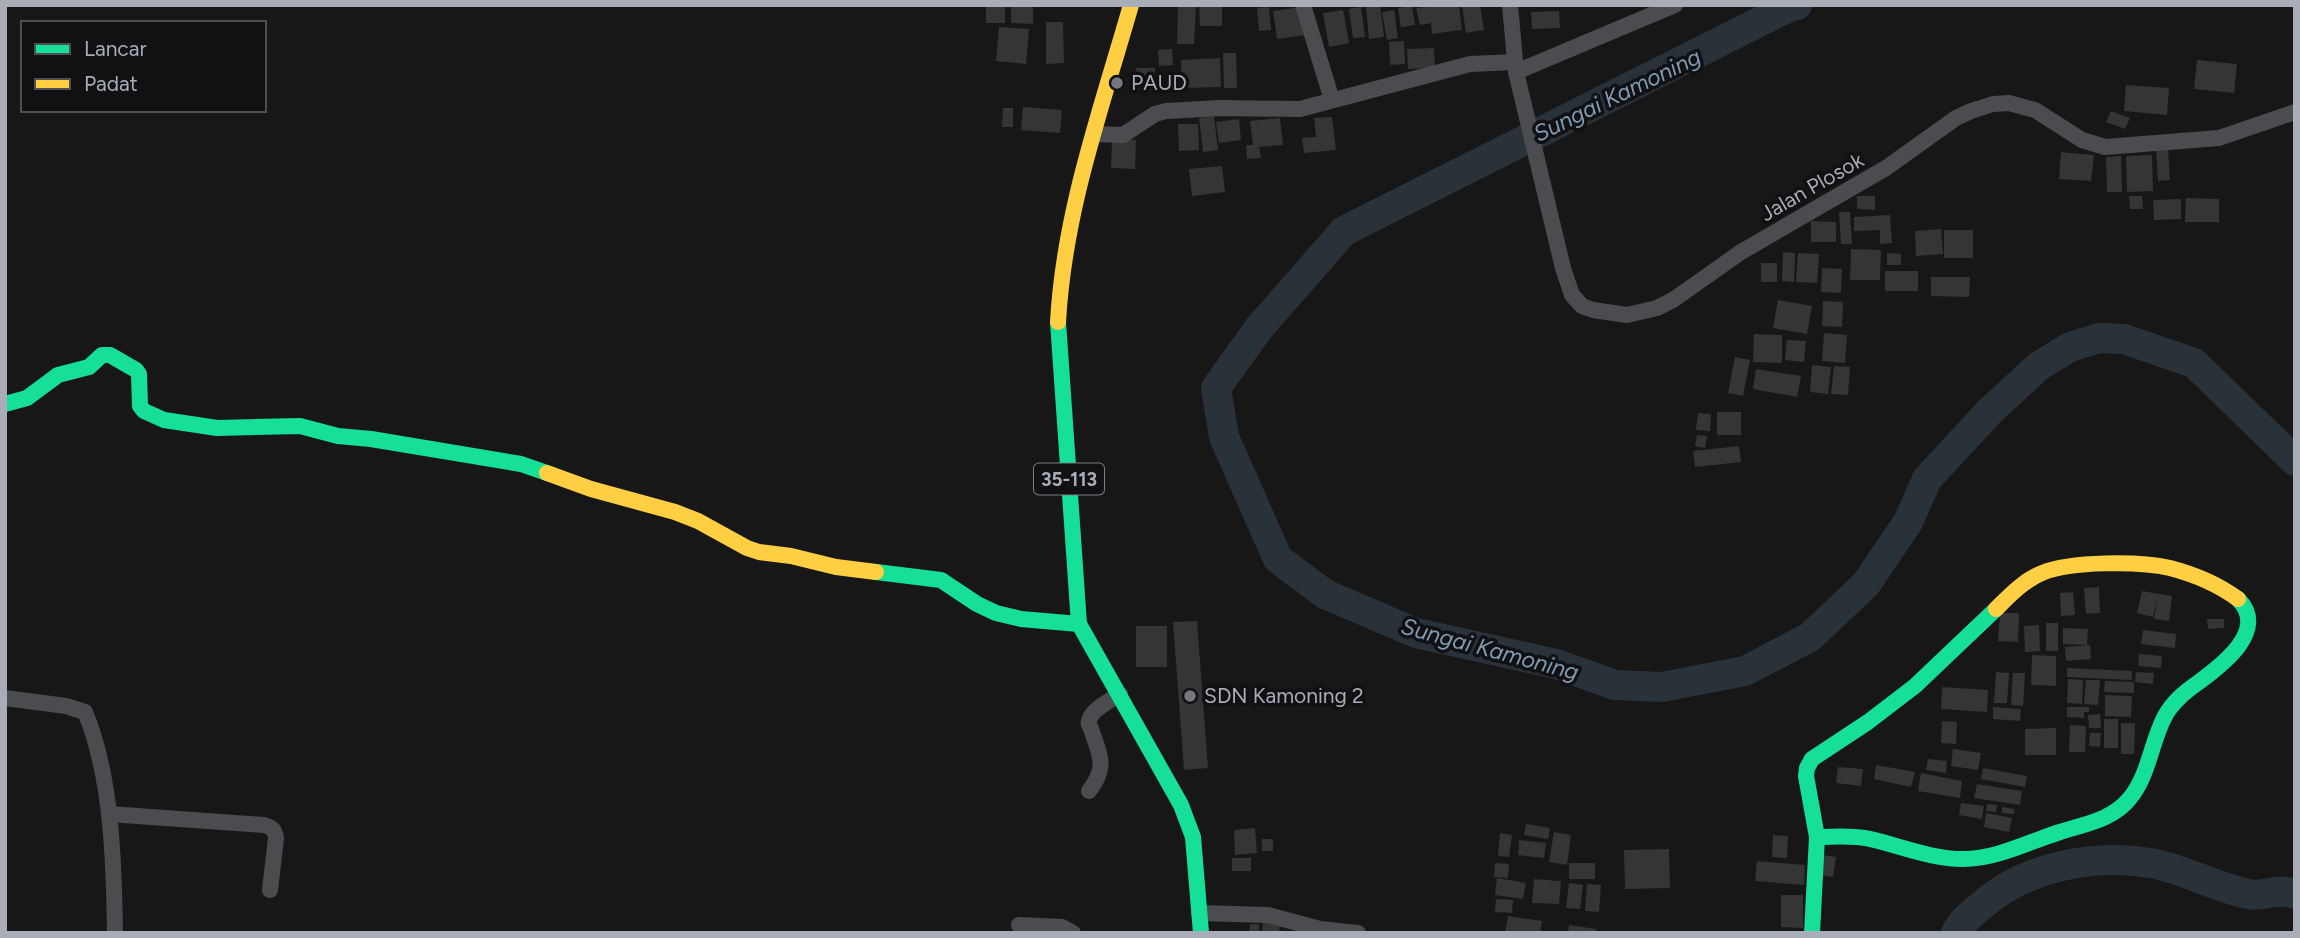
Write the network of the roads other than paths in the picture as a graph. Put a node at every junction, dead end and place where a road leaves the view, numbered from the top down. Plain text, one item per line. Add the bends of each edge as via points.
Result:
1 (1131, 5) edge
2 (1303, 5) edge
3 (1510, 5) edge
4 (1675, 5) edge
5 (1515, 67) junction
6 (1332, 100) junction
7 (2295, 112) edge
8 (1094, 134) junction
9 (5, 404) edge
10 (1079, 624) junction
11 (1120, 694) junction
12 (5, 698) edge
13 (1089, 791) dead end
14 (109, 814) junction
15 (1817, 837) junction
16 (270, 890) dead end
17 (1199, 913) junction
18 (1019, 925) dead end
19 (115, 933) edge
20 (1073, 933) edge
21 (1201, 933) edge
22 (1359, 933) edge
23 (1812, 933) edge

1 - 8 street, 35-113
2 - 6 street
3 - 5 street, Jalan Plosok
4 - 5 street
5 - 6 street via 1470,64
5 - 7 street, Jalan Plosok via 1572,295 1582,306 1627,315 1673,300 1741,253 1922,145 1956,118 1982,106 2023,106 2082,140 2105,147 2219,138
6 - 8 street via 1289,110 1166,111 1123,135
8 - 10 street, 35-113 via 1064,249 1058,312
9 - 10 street via 31,395 58,375 79,371 102,355 110,355 136,370 140,406 164,420 217,428 300,426 521,464 675,512 759,552 941,580 996,613
10 - 11 street, 35-113
11 - 13 street via 1088,723 1102,771
11 - 17 street, 35-113 via 1185,816 1196,857
12 - 14 street via 85,712 102,763
14 - 16 street via 271,827 276,838
14 - 19 street
15 - 15 street via 1858,837 1912,851 1975,859 2114,813 2136,790 2168,710 2241,642 2248,622 2246,607 2235,596 2165,567 2079,565 2038,574 1915,686 1812,759 1807,776
15 - 23 street
17 - 21 street, 35-113
17 - 22 street via 1268,915 1320,929
18 - 20 street via 1062,927

